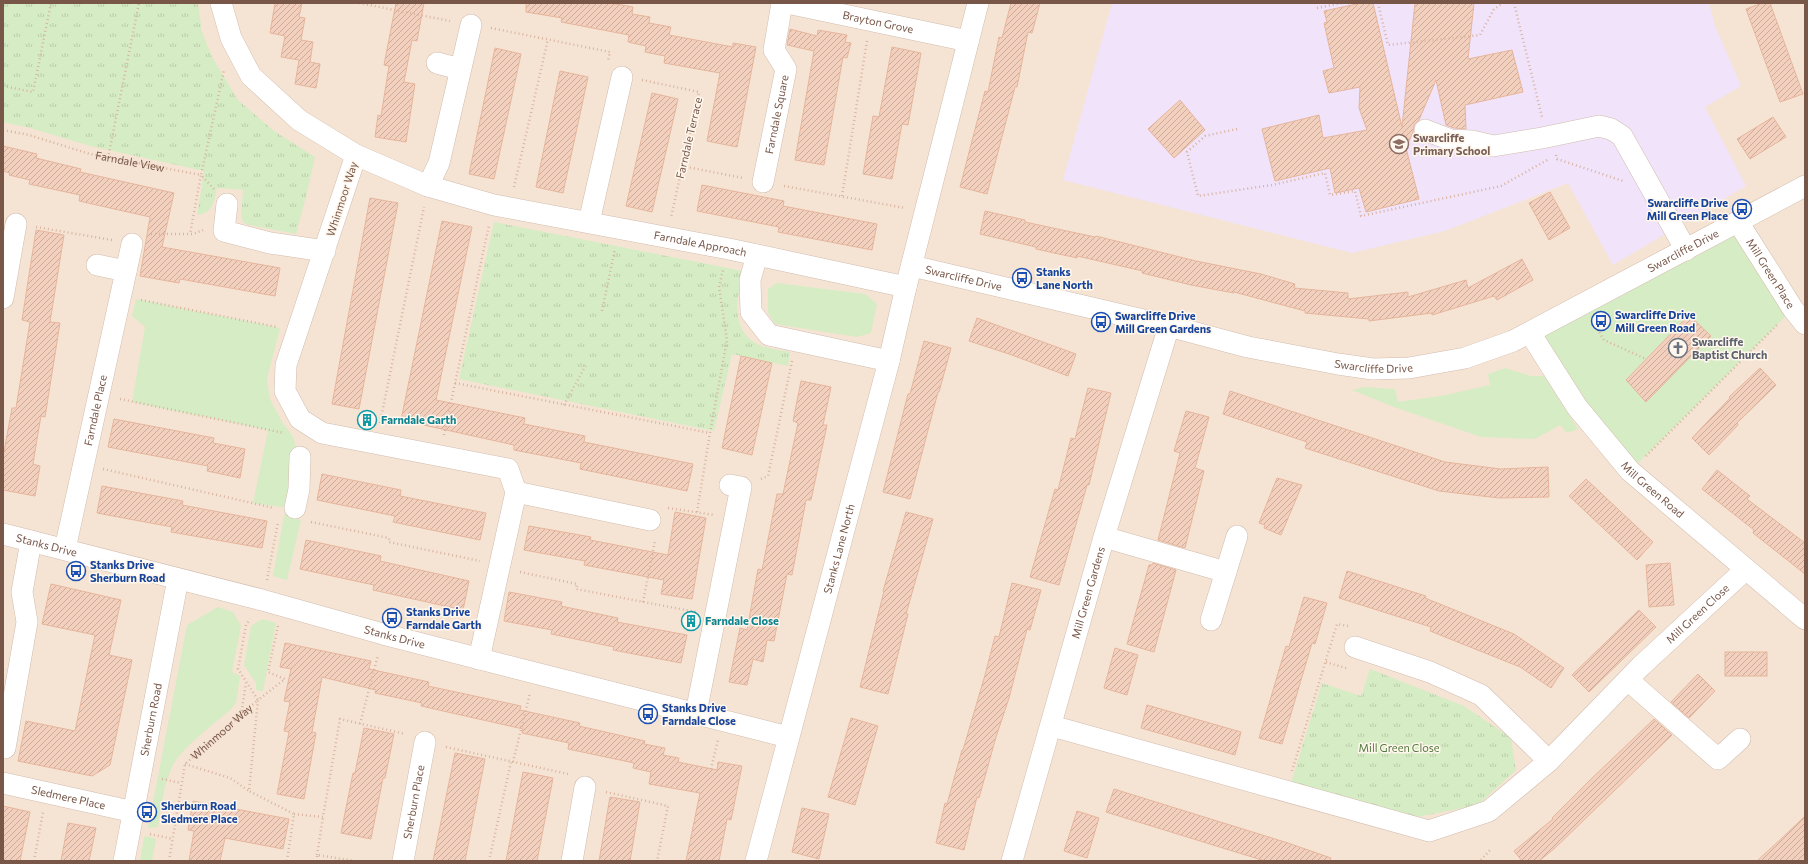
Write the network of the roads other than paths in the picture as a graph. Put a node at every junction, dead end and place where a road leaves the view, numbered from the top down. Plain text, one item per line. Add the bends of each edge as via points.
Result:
1 (221, 3) edge
2 (782, 3) edge
3 (787, 3) edge
4 (978, 3) edge
5 (471, 25) road end
6 (968, 42) junction
7 (437, 63) dead end
8 (460, 69) junction
9 (622, 76) road end
10 (1425, 130) dead end
11 (356, 156) junction
12 (764, 182) road end
13 (428, 186) junction
14 (1805, 186) edge
15 (227, 204) road end
16 (590, 222) junction
17 (1738, 222) junction
18 (16, 224) road end
19 (132, 244) road end
20 (1686, 250) junction
21 (324, 251) junction
22 (758, 255) junction
23 (97, 265) dead end
24 (912, 266) junction
25 (126, 271) junction
26 (906, 287) junction
27 (3, 298) edge
28 (1799, 317) edge
29 (1169, 326) junction
30 (1530, 333) junction
31 (889, 361) junction
32 (300, 457) dead end
33 (735, 486) road end
34 (516, 492) junction
35 (291, 509) road end
36 (650, 520) road end
37 (3, 534) edge
38 (1237, 536) dead end
39 (1104, 537) junction
40 (31, 541) junction
41 (65, 549) junction
42 (1745, 570) junction
43 (1226, 572) junction
44 (178, 579) junction
45 (1805, 619) edge
46 (1211, 620) dead end
47 (1355, 648) dead end
48 (479, 659) junction
49 (1628, 680) junction
50 (696, 713) junction
51 (1052, 726) junction
52 (788, 737) junction
53 (1740, 739) dead end
54 (424, 742) road end
55 (5, 748) dead end
56 (1549, 761) junction
57 (3, 783) edge
58 (585, 787) road end
59 (134, 812) junction
60 (124, 861) edge
61 (403, 861) edge
62 (572, 861) edge
63 (756, 861) edge
64 (1012, 861) edge

1 - 11 street, Whinmoor Way via 231,38 251,76 299,120
2 - 12 street, Farndale Square via 774,50 786,69
3 - 6 street, Brayton Grove
4 - 6 street, Stanks Lane North
5 - 8 street
6 - 24 street, Stanks Lane North
7 - 8 street
8 - 13 street via 439,163
9 - 16 street
10 - 20 street via 1451,140 1493,146 1599,126 1611,129 1622,136
11 - 13 street, Farndale Approach
11 - 21 street, Whinmoor Way
13 - 16 street, Farndale Approach via 501,206
14 - 17 street, Swarcliffe Drive
15 - 21 street via 207,231
16 - 22 street, Farndale Approach
17 - 20 street, Swarcliffe Drive
17 - 28 street, Mill Green Place
18 - 27 street
19 - 25 street, Farndale Place
20 - 30 street, Swarcliffe Drive
21 - 34 street, Whinmoor Way via 286,365 285,391 293,426 508,470
22 - 26 street, Farndale Approach
22 - 31 street via 750,280 751,312 768,335
23 - 25 street
24 - 26 street, Stanks Lane North
24 - 29 street, Swarcliffe Drive
25 - 41 street, Farndale Place
26 - 31 street, Stanks Lane North
29 - 30 street, Swarcliffe Drive via 1300,358 1374,369 1409,368 1465,358
29 - 39 street, Mill Green Gardens
30 - 42 street, Mill Green Road via 1577,407 1630,471
31 - 52 street, Stanks Lane North
32 - 35 street via 299,489
33 - 50 street via 735,518
34 - 36 street
34 - 48 street
37 - 40 street, Stanks Drive
38 - 43 street
39 - 43 street
39 - 51 street, Mill Green Gardens
40 - 41 street, Stanks Drive
40 - 55 street via 22,592 27,622
41 - 44 street, Stanks Drive
42 - 45 street, Mill Green Road
42 - 49 street, Mill Green Close
43 - 46 street
44 - 48 street, Stanks Drive
44 - 59 street, Sherburn Road
47 - 56 street via 1430,672 1481,695
48 - 50 street, Stanks Drive
49 - 53 street via 1718,759
49 - 56 street, Mill Green Close
50 - 52 street, Stanks Drive
51 - 56 street, Mill Green Close via 1429,831 1489,812
51 - 64 street, Mill Green Gardens
52 - 63 street, Stanks Lane North
54 - 61 street, Sherburn Place
57 - 59 street, Sledmere Place
58 - 62 street
59 - 60 street, Sherburn Road

